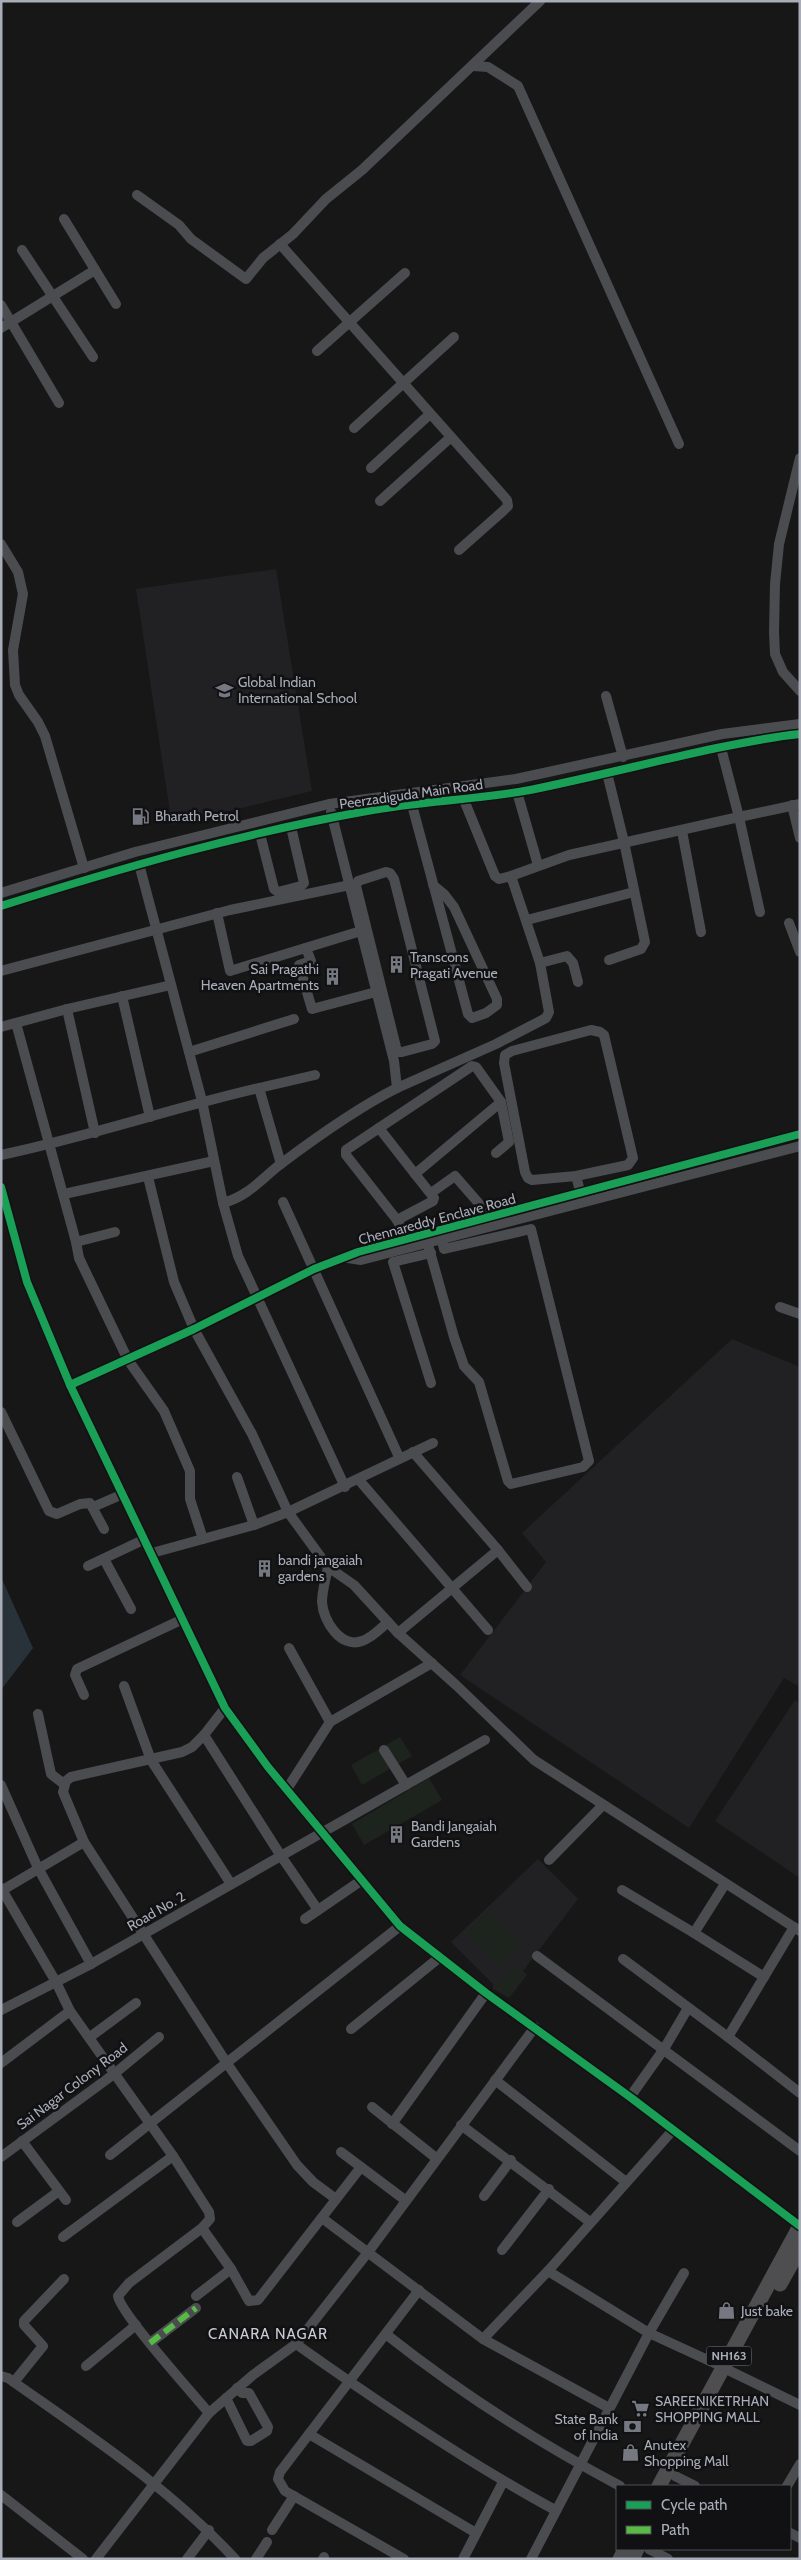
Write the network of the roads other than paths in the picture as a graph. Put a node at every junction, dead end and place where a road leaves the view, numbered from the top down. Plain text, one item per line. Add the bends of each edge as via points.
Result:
1 (540, 1) edge
2 (473, 66) junction
3 (137, 195) dead end
4 (64, 220) dead end
5 (280, 244) junction
6 (22, 250) dead end
7 (95, 270) junction
8 (405, 273) dead end
9 (54, 296) junction
10 (116, 304) dead end
11 (1, 305) edge
12 (11, 322) junction
13 (350, 322) junction
14 (1, 328) edge
15 (454, 337) dead end
16 (317, 351) dead end
17 (93, 357) dead end
18 (403, 383) junction
19 (59, 403) dead end
20 (430, 414) junction
21 (354, 428) dead end
22 (451, 437) junction
23 (679, 444) dead end
24 (800, 458) edge
25 (370, 468) dead end
26 (380, 501) dead end
27 (1, 544) edge
28 (459, 550) dead end
29 (1, 650) edge
30 (13, 650) junction
31 (800, 691) edge
32 (606, 696) dead end
33 (800, 724) edge
34 (799, 738) edge
35 (720, 748) junction
36 (622, 757) junction
37 (607, 773) junction
38 (517, 792) junction
39 (464, 800) junction
40 (329, 804) junction
41 (796, 804) edge
42 (412, 805) junction
43 (333, 818) junction
44 (739, 818) junction
45 (290, 827) junction
46 (682, 832) junction
47 (260, 834) junction
48 (800, 838) edge
49 (624, 842) junction
50 (139, 864) junction
51 (538, 865) junction
52 (84, 868) junction
53 (511, 876) junction
54 (55, 877) junction
55 (354, 883) junction
56 (432, 885) junction
57 (57, 888) junction
58 (634, 892) junction
59 (1, 893) edge
60 (1, 906) edge
61 (760, 912) dead end
62 (217, 913) junction
63 (527, 920) junction
64 (788, 923) dead end
65 (157, 930) junction
66 (361, 931) junction
67 (701, 932) dead end
68 (306, 948) junction
69 (800, 952) edge
70 (609, 960) dead end
71 (540, 963) junction
72 (1, 971) edge
73 (578, 982) dead end
74 (171, 986) junction
75 (376, 992) junction
76 (122, 996) junction
77 (67, 1009) junction
78 (294, 1019) dead end
79 (16, 1023) junction
80 (1, 1027) edge
81 (188, 1052) junction
82 (315, 1075) dead end
83 (259, 1088) junction
84 (397, 1088) junction
85 (202, 1102) junction
86 (502, 1102) junction
87 (150, 1117) junction
88 (380, 1128) junction
89 (95, 1133) junction
90 (800, 1134) edge
91 (50, 1144) junction
92 (800, 1146) edge
93 (496, 1153) dead end
94 (1, 1155) edge
95 (214, 1161) junction
96 (281, 1164) junction
97 (416, 1174) junction
98 (576, 1176) junction
99 (148, 1177) junction
100 (1, 1187) edge
101 (431, 1193) junction
102 (64, 1194) junction
103 (582, 1197) junction
104 (283, 1202) dead end
105 (223, 1203) junction
106 (532, 1210) junction
107 (483, 1219) junction
108 (397, 1220) junction
109 (115, 1232) dead end
110 (427, 1238) junction
111 (442, 1240) junction
112 (76, 1242) junction
113 (410, 1243) junction
114 (431, 1253) junction
115 (314, 1269) junction
116 (256, 1298) junction
117 (780, 1307) dead end
118 (800, 1314) edge
119 (194, 1329) junction
120 (128, 1360) junction
121 (430, 1383) dead end
122 (70, 1385) junction
123 (1, 1412) edge
124 (433, 1443) dead end
125 (413, 1452) junction
126 (399, 1458) junction
127 (237, 1477) dead end
128 (359, 1480) junction
129 (345, 1486) junction
130 (123, 1494) junction
131 (93, 1507) junction
132 (288, 1512) junction
133 (254, 1525) junction
134 (104, 1529) dead end
135 (203, 1539) junction
136 (143, 1540) junction
137 (498, 1550) junction
138 (152, 1553) junction
139 (104, 1559) junction
140 (88, 1566) dead end
141 (328, 1567) junction
142 (527, 1587) dead end
143 (450, 1588) junction
144 (131, 1609) dead end
145 (182, 1619) junction
146 (388, 1622) junction
147 (488, 1630) dead end
148 (398, 1633) junction
149 (289, 1648) dead end
150 (432, 1663) junction
151 (124, 1686) dead end
152 (84, 1695) dead end
153 (225, 1708) junction
154 (38, 1714) dead end
155 (330, 1722) junction
156 (204, 1735) junction
157 (485, 1740) dead end
158 (384, 1750) dead end
159 (151, 1760) junction
160 (64, 1784) junction
161 (1, 1785) edge
162 (406, 1785) junction
163 (287, 1789) junction
164 (602, 1806) junction
165 (323, 1831) junction
166 (84, 1842) junction
167 (281, 1856) junction
168 (549, 1860) dead end
169 (38, 1868) junction
170 (362, 1880) junction
171 (231, 1884) junction
172 (725, 1884) junction
173 (2, 1890) edge
174 (622, 1890) dead end
175 (318, 1910) junction
176 (305, 1919) dead end
177 (400, 1926) junction
178 (797, 1929) edge
179 (694, 1933) junction
180 (144, 1934) junction
181 (537, 1956) dead end
182 (440, 1957) junction
183 (623, 1959) dead end
184 (91, 1964) junction
185 (764, 1977) junction
186 (56, 1982) junction
187 (486, 1993) junction
188 (136, 2002) dead end
189 (2, 2008) edge
190 (688, 2008) junction
191 (70, 2011) junction
192 (534, 2027) junction
193 (351, 2029) dead end
194 (90, 2037) junction
195 (159, 2037) dead end
196 (728, 2037) junction
197 (664, 2049) junction
198 (226, 2062) junction
199 (1, 2063) edge
200 (114, 2074) junction
201 (495, 2080) junction
202 (800, 2093) edge
203 (630, 2098) junction
204 (372, 2107) dead end
205 (150, 2124) junction
206 (392, 2124) junction
207 (462, 2125) junction
208 (673, 2130) junction
209 (22, 2141) junction
210 (800, 2151) edge
211 (341, 2152) dead end
212 (110, 2155) dead end
213 (173, 2156) junction
214 (1, 2157) edge
215 (436, 2158) junction
216 (511, 2160) junction
217 (361, 2167) junction
218 (626, 2182) junction
219 (549, 2189) junction
220 (59, 2191) junction
221 (484, 2196) dead end
222 (336, 2199) junction
223 (66, 2200) dead end
224 (404, 2200) junction
225 (322, 2218) junction
226 (17, 2222) dead end
227 (590, 2222) junction
228 (800, 2226) edge
229 (202, 2228) junction
230 (63, 2237) dead end
231 (502, 2250) dead end
232 (369, 2251) junction
233 (799, 2253) edge
234 (231, 2269) junction
235 (548, 2271) junction
236 (684, 2273) dead end
237 (64, 2279) dead end
238 (419, 2290) junction
239 (196, 2296) dead end
240 (196, 2308) dead end
241 (136, 2325) junction
242 (649, 2333) junction
243 (387, 2335) junction
244 (484, 2338) junction
245 (150, 2343) junction
246 (296, 2344) junction
247 (86, 2366) dead end
248 (726, 2369) junction
249 (1, 2376) edge
250 (14, 2382) junction
251 (349, 2382) junction
252 (237, 2388) junction
253 (226, 2398) junction
254 (800, 2405) edge
255 (608, 2408) junction
256 (209, 2414) junction
257 (309, 2434) junction
258 (800, 2464) edge
259 (580, 2465) junction
260 (673, 2481) edge
261 (504, 2482) junction
262 (155, 2483) junction
263 (618, 2485) edge
264 (660, 2485) edge
265 (691, 2485) edge
266 (788, 2485) edge
267 (1, 2494) edge
268 (294, 2496) junction
269 (555, 2510) junction
270 (209, 2530) junction
271 (272, 2530) dead end
272 (476, 2533) junction
273 (267, 2542) dead end
274 (651, 2550) edge
275 (401, 2558) edge
276 (83, 2559) edge
277 (96, 2559) edge
278 (188, 2559) edge
279 (235, 2559) edge
280 (256, 2559) edge
281 (463, 2559) edge
282 (530, 2559) edge
283 (668, 2559) edge

1 - 2 street
2 - 5 street
2 - 23 street via 488,67 518,86
3 - 5 street via 246,279
4 - 7 street
5 - 13 street
6 - 9 street
7 - 9 street
7 - 10 street
8 - 13 street
9 - 12 street
9 - 17 street
11 - 12 street
12 - 14 street
12 - 19 street
13 - 16 street
13 - 18 street
15 - 18 street
18 - 20 street
18 - 21 street
20 - 22 street
20 - 25 street
22 - 26 street
22 - 28 street via 507,500 508,506
24 - 31 street via 779,544 774,632 775,654 783,672
27 - 30 street via 18,572 23,594
29 - 30 street
30 - 52 street via 15,684 45,736
32 - 36 street
33 - 36 street, Peerzadiguda Main Road via 722,734
34 - 35 street, Peerzadiguda Main Road
35 - 37 street, Peerzadiguda Main Road
35 - 44 street
36 - 40 street, Peerzadiguda Main Road via 516,779
37 - 38 street, Peerzadiguda Main Road
37 - 49 street
38 - 39 street, Peerzadiguda Main Road
38 - 51 street
39 - 42 street, Peerzadiguda Main Road
39 - 53 street via 495,876 499,879
40 - 43 street
40 - 52 street, Peerzadiguda Main Road via 135,852
41 - 44 street
41 - 48 street
42 - 43 street, Peerzadiguda Main Road
42 - 56 street
43 - 45 street, Peerzadiguda Main Road
43 - 55 street
44 - 46 street
44 - 61 street
45 - 47 street, Peerzadiguda Main Road
45 - 47 street via 304,883 278,892 274,889
46 - 49 street
46 - 67 street
47 - 50 street, Peerzadiguda Main Road
49 - 51 street
49 - 58 street
50 - 57 street, Peerzadiguda Main Road
50 - 65 street
51 - 53 street
52 - 54 street, Peerzadiguda Main Road
53 - 63 street
54 - 57 street
54 - 59 street, Peerzadiguda Main Road
55 - 55 street via 386,872 394,879 435,1041 432,1044 398,1052
55 - 62 street
55 - 66 street
56 - 56 street via 468,1014 472,1018 486,1013 497,1005 497,999 454,907
57 - 60 street, Peerzadiguda Main Road
58 - 63 street
58 - 70 street via 644,946
62 - 65 street
62 - 68 street via 230,971
63 - 71 street
64 - 69 street
65 - 72 street
65 - 74 street
66 - 68 street
66 - 75 street
68 - 75 street via 311,961 298,965 312,1009
71 - 73 street via 567,956 573,963
71 - 84 street via 549,1012 546,1018
74 - 76 street
74 - 81 street
75 - 84 street via 394,1061
76 - 77 street
76 - 87 street
77 - 79 street
77 - 89 street
78 - 81 street
79 - 80 street
79 - 91 street
81 - 85 street
82 - 83 street
83 - 85 street
83 - 96 street
84 - 96 street
85 - 87 street
85 - 95 street
86 - 88 street via 472,1066
86 - 93 street via 509,1142
86 - 97 street
87 - 89 street
88 - 97 street
88 - 108 street via 344,1152
89 - 91 street
90 - 103 street, Chennareddy Enclave Road
91 - 94 street
91 - 102 street
92 - 103 street, Chennareddy Enclave Road
95 - 99 street
95 - 105 street
96 - 105 street via 239,1199
97 - 101 street
98 - 98 street via 628,1165 633,1158 604,1035 591,1030 512,1051 505,1055 504,1063 524,1172 532,1180
98 - 103 street
99 - 102 street
99 - 119 street via 174,1282
100 - 122 street via 27,1282
101 - 107 street via 455,1176 482,1207
101 - 108 street via 433,1201
102 - 112 street
103 - 106 street, Chennareddy Enclave Road
104 - 115 street
105 - 116 street via 238,1256
106 - 107 street, Chennareddy Enclave Road
106 - 111 street, Chennareddy Enclave Road
107 - 111 street, Chennareddy Enclave Road
108 - 113 street
109 - 112 street
110 - 111 street, Chennareddy Enclave Road
110 - 113 street, Chennareddy Enclave Road
110 - 114 street
111 - 114 street via 531,1229 589,1461 583,1467 511,1484 508,1481 479,1382 464,1366 454,1337
112 - 120 street via 79,1258
113 - 115 street, Chennareddy Enclave Road via 361,1260 348,1258
114 - 121 street via 393,1262
115 - 116 street, Chennareddy Enclave Road
115 - 126 street
116 - 119 street, Chennareddy Enclave Road
116 - 129 street
117 - 118 street
119 - 120 street, Chennareddy Enclave Road
119 - 132 street via 252,1434
120 - 122 street, Chennareddy Enclave Road
120 - 135 street via 164,1411 190,1471 190,1499
122 - 130 street
123 - 131 street via 52,1514 86,1502
124 - 125 street
125 - 126 street
125 - 137 street
126 - 128 street
127 - 133 street
128 - 129 street
128 - 143 street
129 - 132 street
130 - 131 street
130 - 136 street
131 - 134 street
132 - 133 street
132 - 141 street
133 - 135 street
135 - 138 street
136 - 138 street
136 - 139 street
137 - 142 street
137 - 143 street
138 - 145 street
139 - 140 street
139 - 144 street
141 - 146 street via 354,1585
141 - 146 street via 322,1602 330,1627 339,1636 347,1641 361,1642
143 - 147 street
143 - 148 street
145 - 152 street via 78,1669 75,1675
145 - 153 street
146 - 148 street
148 - 150 street
149 - 155 street
150 - 155 street
150 - 164 street via 534,1760
151 - 159 street
153 - 156 street
153 - 163 street
154 - 160 street via 51,1774
155 - 163 street
156 - 159 street via 182,1752
156 - 167 street
157 - 162 street, Road No. 2
158 - 162 street
159 - 160 street via 84,1772
159 - 171 street
160 - 166 street via 63,1792
161 - 169 street
162 - 165 street, Road No. 2
163 - 165 street
164 - 168 street
164 - 172 street
165 - 167 street, Road No. 2
165 - 170 street
166 - 169 street
166 - 180 street
167 - 171 street, Road No. 2
167 - 175 street
169 - 173 street
169 - 184 street
170 - 175 street
170 - 177 street
171 - 180 street, Road No. 2
172 - 178 street
172 - 179 street
173 - 186 street
174 - 179 street
175 - 176 street
177 - 182 street
177 - 198 street
178 - 185 street
179 - 185 street
180 - 184 street, Road No. 2
180 - 198 street
181 - 197 street
182 - 187 street
182 - 193 street
183 - 190 street
184 - 186 street, Road No. 2
185 - 196 street
186 - 189 street, Road No. 2
186 - 191 street
187 - 192 street
187 - 206 street
188 - 194 street
190 - 196 street
190 - 197 street
191 - 194 street
191 - 199 street
192 - 201 street
192 - 203 street
194 - 200 street
195 - 200 street, Sai Nagar Colony Road
196 - 202 street
197 - 203 street
197 - 210 street
198 - 205 street
198 - 222 street via 297,2165
200 - 205 street
200 - 209 street, Sai Nagar Colony Road
201 - 207 street
201 - 218 street
203 - 208 street
204 - 206 street
205 - 212 street
205 - 213 street
206 - 215 street
207 - 215 street
207 - 216 street
208 - 218 street
208 - 228 street
209 - 214 street, Sai Nagar Colony Road
209 - 220 street
211 - 217 street
213 - 229 street via 211,2216
213 - 230 street
215 - 224 street
216 - 219 street
216 - 221 street
217 - 222 street
217 - 224 street
218 - 227 street
219 - 227 street
219 - 231 street
220 - 223 street
220 - 226 street
222 - 225 street
224 - 232 street
225 - 232 street
225 - 234 street via 258,2300 249,2301
227 - 235 street
228 - 248 highway, NH163
229 - 234 street
229 - 241 street via 121,2291 119,2300
232 - 238 street
232 - 246 street
233 - 248 highway, NH163
234 - 239 street
235 - 242 street
235 - 244 street
236 - 242 street
237 - 250 street via 24,2321 43,2346
238 - 243 street
238 - 244 street
240 - 245 street
241 - 245 street
241 - 247 street
242 - 248 street
242 - 255 street
243 - 251 street
243 - 259 street via 430,2369
244 - 255 street
245 - 256 street
246 - 251 street
246 - 252 street
248 - 254 street
248 - 260 highway, NH163
248 - 264 highway, NH163
249 - 250 street
250 - 262 street
251 - 257 street
251 - 261 street
252 - 253 street
252 - 253 street via 242,2394 248,2393 268,2427 267,2431 251,2441 247,2440
253 - 256 street
255 - 259 street
256 - 262 street
257 - 268 street via 278,2479 285,2491
257 - 272 street
258 - 266 street
259 - 263 street
259 - 269 street
260 - 265 street
261 - 269 street
261 - 272 street
262 - 270 street
262 - 277 street
267 - 276 street
268 - 271 street
268 - 275 street
269 - 282 street
270 - 278 street
270 - 279 street
272 - 281 street
273 - 280 street
274 - 283 street

